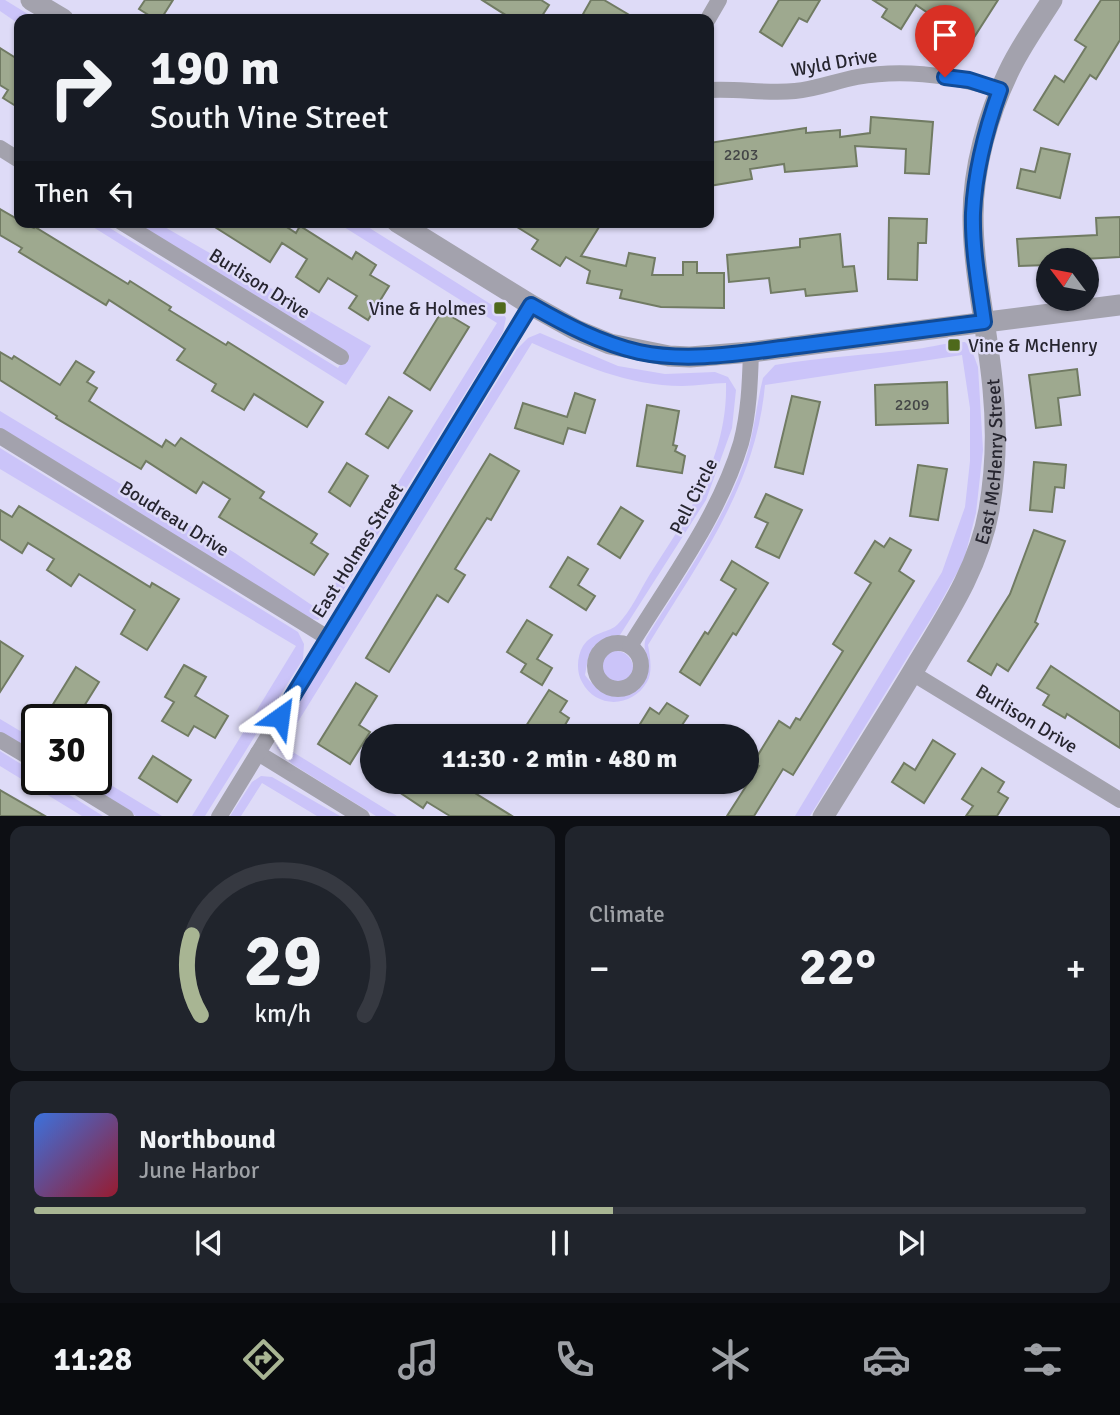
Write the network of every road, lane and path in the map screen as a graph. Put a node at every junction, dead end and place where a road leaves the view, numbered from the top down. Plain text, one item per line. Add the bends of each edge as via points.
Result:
1 (31, 0) edge
2 (1052, 0) edge
3 (55, 14) edge
4 (714, 86) edge
5 (1000, 90) junction
6 (131, 228) edge
7 (407, 228) edge
8 (1120, 304) edge
9 (531, 305) junction
10 (984, 322) junction
11 (751, 352) junction
12 (341, 357) dead end
13 (0, 436) edge
14 (328, 638) junction
15 (631, 646) dead end
16 (912, 673) junction
17 (0, 740) edge
18 (21, 752) edge
19 (258, 753) junction
20 (90, 795) edge
21 (1120, 800) edge
22 (124, 816) edge
23 (220, 816) edge
24 (360, 816) edge
25 (824, 816) edge

1 - 3 street
2 - 5 street, East McHenry Street
4 - 5 street, Wyld Drive via 799,91 887,73 969,80
5 - 10 street, East McHenry Street via 983,148 973,213
6 - 12 street, Burlison Drive
7 - 9 street
8 - 10 street
9 - 11 street via 576,330 640,352 690,357
9 - 14 street, East Holmes Street
10 - 11 street
10 - 16 street, East McHenry Street via 996,436 988,514 968,574
11 - 15 street, Pell Circle via 747,411 728,479
13 - 14 street, Boudreau Drive
14 - 19 street, East Holmes Street
16 - 21 street, Burlison Drive
16 - 25 street, East McHenry Street
17 - 18 street
19 - 23 street, East Holmes Street
19 - 24 street
20 - 22 street

